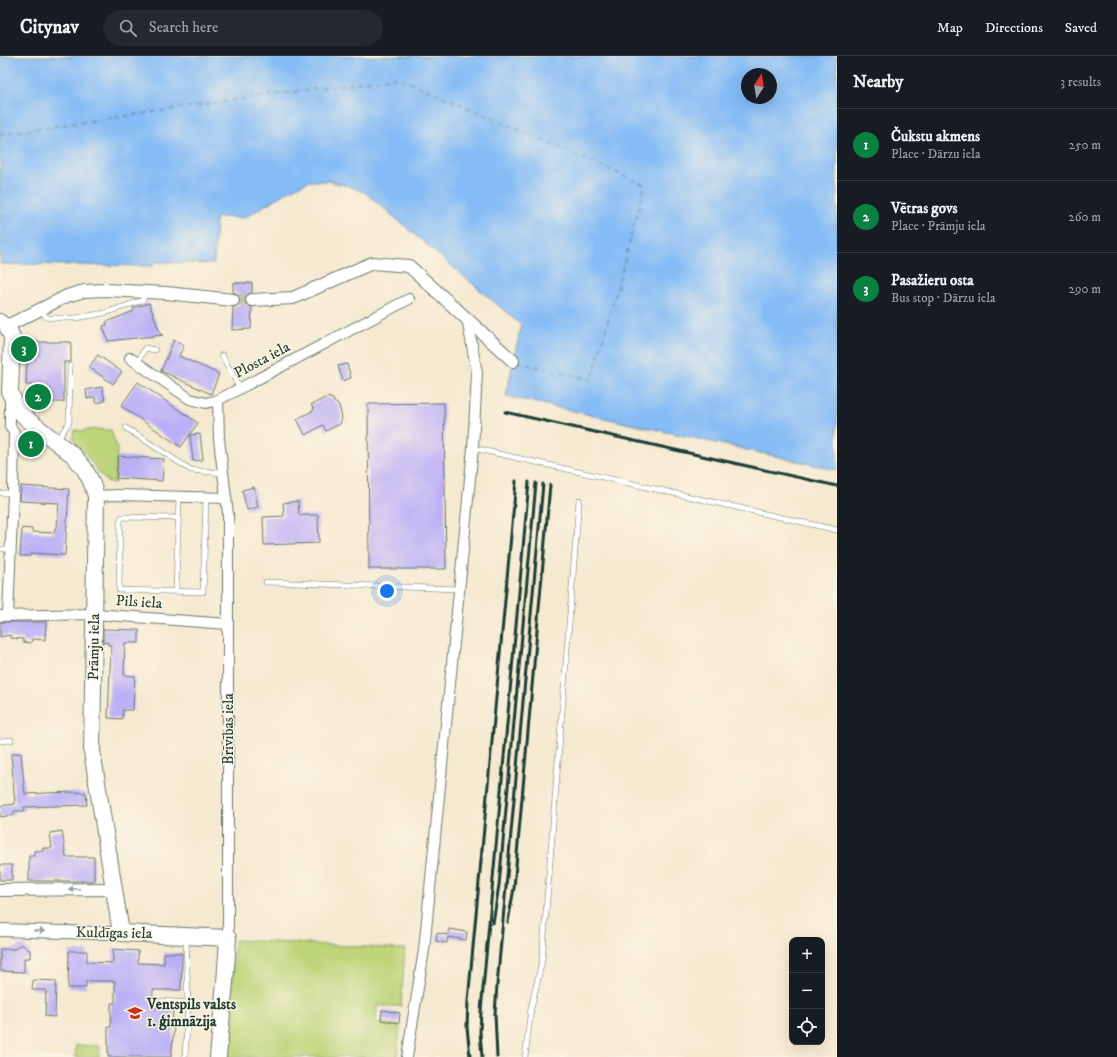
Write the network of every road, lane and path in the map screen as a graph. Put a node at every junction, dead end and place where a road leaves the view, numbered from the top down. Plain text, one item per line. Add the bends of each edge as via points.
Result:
1 (144, 292) junction
2 (410, 299) dead end
3 (233, 300) tunnel mouth
4 (252, 300) tunnel mouth
5 (41, 309) junction
6 (467, 318) junction
7 (6, 328) edge
8 (154, 350) dead end
9 (222, 356) dead end
10 (134, 361) joint
11 (513, 361) dead end
12 (70, 366) dead end
13 (6, 368) edge
14 (240, 389) junction
15 (10, 393) junction
16 (218, 400) junction
17 (28, 420) junction
18 (126, 428) dead end
19 (14, 432) junction
20 (56, 442) junction
21 (473, 448) junction
22 (223, 473) junction
23 (0, 493) edge
24 (13, 493) junction
25 (96, 496) junction
26 (180, 497) junction
27 (206, 498) junction
28 (226, 498) junction
29 (579, 500) dead end
30 (179, 518) junction
31 (837, 530) edge
32 (0, 549) edge
33 (11, 549) junction
34 (266, 582) dead end
35 (459, 589) junction
36 (176, 591) junction
37 (94, 614) junction
38 (4, 616) edge
39 (228, 624) junction
40 (11, 740) dead end
41 (0, 742) edge
42 (113, 889) junction
43 (0, 890) edge
44 (0, 930) edge
45 (121, 933) junction
46 (186, 935) junction
47 (228, 938) junction
48 (162, 1001) dead end
49 (188, 1003) junction
50 (185, 1057) edge
51 (218, 1057) edge
52 (407, 1057) edge
53 (525, 1057) edge

1 - 3 street
1 - 5 street via 84,291
1 - 5 lane via 143,300 105,313 76,318 49,318
2 - 14 street, Plosta iela
4 - 6 street via 293,298 372,263 409,266
5 - 7 street
6 - 11 street
6 - 21 street via 477,373
7 - 13 main road
8 - 10 lane via 145,348
9 - 14 lane
10 - 16 street, Plosta iela via 190,399 206,403
12 - 20 lane via 69,422
13 - 15 main road
14 - 16 street, Plosta iela
15 - 17 main road, Prāmju iela via 17,408
15 - 19 street via 10,427
16 - 22 street, Brīvības iela
17 - 19 street
17 - 20 main road, Prāmju iela
18 - 22 lane via 191,470
19 - 24 street
20 - 25 main road, Prāmju iela via 73,455 84,468
21 - 31 lane
21 - 35 street
22 - 28 street, Brīvības iela
23 - 24 lane
24 - 33 street
25 - 26 street
25 - 37 main road, Prāmju iela
26 - 27 street
26 - 30 lane
27 - 28 street
27 - 36 lane via 203,592
28 - 39 street, Brīvības iela
29 - 53 lane via 542,961 531,1008
30 - 36 lane
30 - 36 lane via 126,516 122,517 120,522 119,590
32 - 33 lane
33 - 38 street
34 - 35 lane
35 - 52 street via 424,950
37 - 38 street, Pils iela
37 - 39 street, Pils iela
37 - 42 main road, Prāmju iela via 92,752
39 - 47 street, Brīvības iela
40 - 41 lane
42 -> 43 street
42 - 45 main road, Prāmju iela
44 -> 45 street, Kuldīgas iela
45 - 46 main road, Kuldīgas iela
46 - 47 main road, Kuldīgas iela
46 - 49 lane
47 - 51 main road, Brīvības iela
48 - 49 lane
49 - 50 lane

